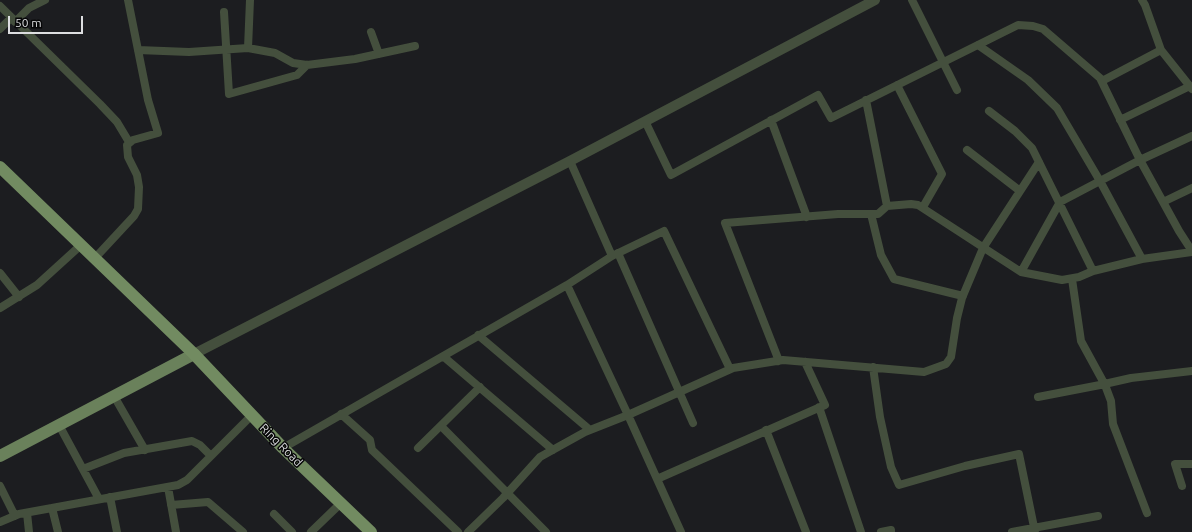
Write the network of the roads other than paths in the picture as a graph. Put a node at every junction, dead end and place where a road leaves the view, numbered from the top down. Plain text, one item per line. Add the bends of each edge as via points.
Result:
1 (45, 0) edge
2 (128, 0) edge
3 (250, 0) edge
4 (875, 0) edge
5 (912, 0) edge
6 (1142, 0) edge
7 (0, 6) edge
8 (224, 12) dead end
9 (13, 20) junction
10 (0, 29) edge
11 (371, 32) dead end
12 (978, 45) junction
13 (415, 46) dead end
14 (248, 48) junction
15 (138, 50) junction
16 (226, 50) junction
17 (1161, 50) junction
18 (379, 54) junction
19 (943, 62) junction
20 (307, 65) junction
21 (1102, 81) junction
22 (897, 85) junction
23 (1191, 88) edge
24 (957, 90) dead end
25 (866, 100) junction
26 (989, 111) dead end
27 (771, 120) junction
28 (1120, 120) junction
29 (645, 121) junction
30 (1192, 136) edge
31 (129, 142) junction
32 (967, 150) dead end
33 (570, 160) junction
34 (1140, 160) junction
35 (1039, 162) junction
36 (0, 167) edge
37 (1100, 181) junction
38 (1192, 188) edge
39 (1020, 191) junction
40 (1060, 202) junction
41 (1163, 202) junction
42 (887, 206) junction
43 (923, 207) junction
44 (870, 214) junction
45 (807, 217) junction
46 (81, 245) junction
47 (983, 248) junction
48 (1192, 252) edge
49 (615, 254) junction
50 (95, 258) junction
51 (1142, 259) junction
52 (1093, 271) junction
53 (0, 272) edge
54 (1021, 272) junction
55 (1072, 279) junction
56 (567, 285) junction
57 (963, 296) junction
58 (19, 297) junction
59 (0, 308) edge
60 (478, 335) junction
61 (194, 354) junction
62 (444, 357) junction
63 (780, 361) junction
64 (805, 362) junction
65 (873, 367) junction
66 (730, 369) junction
67 (1192, 371) edge
68 (1105, 384) junction
69 (480, 387) junction
70 (679, 392) junction
71 (114, 396) junction
72 (1038, 397) dead end
73 (819, 407) junction
74 (341, 414) junction
75 (252, 415) junction
76 (628, 415) junction
77 (693, 423) dead end
78 (59, 425) junction
79 (442, 426) junction
80 (590, 430) junction
81 (766, 430) junction
82 (283, 448) junction
83 (418, 448) dead end
84 (145, 450) junction
85 (553, 450) junction
86 (0, 456) edge
87 (211, 456) junction
88 (1192, 464) edge
89 (83, 469) junction
90 (656, 479) junction
91 (0, 486) edge
92 (1182, 486) dead end
93 (168, 487) junction
94 (508, 493) junction
95 (110, 497) junction
96 (99, 499) junction
97 (341, 503) junction
98 (171, 505) junction
99 (52, 508) junction
100 (27, 513) junction
101 (1147, 513) dead end
102 (274, 514) dead end
103 (15, 516) junction
104 (1098, 516) dead end
105 (0, 522) edge
106 (1034, 530) edge
107 (29, 532) edge
108 (58, 532) edge
109 (117, 532) edge
110 (176, 532) edge
111 (244, 532) edge
112 (292, 532) edge
113 (311, 532) edge
114 (371, 532) edge
115 (458, 532) edge
116 (468, 532) edge
117 (546, 532) edge
118 (681, 532) edge
119 (806, 532) edge
120 (861, 532) edge
121 (881, 532) edge
122 (892, 532) edge
123 (1012, 532) edge

1 - 9 street
2 - 15 street
3 - 14 street
4 - 29 street
5 - 19 street
6 - 17 street
7 - 9 street
8 - 16 street
9 - 10 street
9 - 31 street via 100,104 117,122
11 - 18 street
12 - 19 street
12 - 21 street via 1018,25 1033,26 1043,29
12 - 37 street via 1028,80 1057,108
13 - 18 street
14 - 16 street
14 - 20 street via 275,53 293,62
15 - 16 street
15 - 31 street via 158,133
16 - 20 street via 229,94 297,75
17 - 21 street
17 - 23 street
18 - 20 street
19 - 22 street
19 - 24 street
21 - 28 street
22 - 25 street
22 - 43 street via 942,174
23 - 28 street
25 - 27 street via 831,118 818,95
25 - 42 street
26 - 35 street via 1032,148
27 - 29 street via 671,175
27 - 45 street
28 - 34 street
29 - 33 street
30 - 34 street
31 - 50 street via 127,153 137,175 139,188 138,209
32 - 39 street
33 - 49 street
33 - 61 street
34 - 37 street
34 - 41 street
35 - 39 street
35 - 40 street
36 - 46 highway, Ring Road
37 - 40 street
37 - 51 street
38 - 41 street
39 - 47 street
40 - 52 street
40 - 54 street
41 - 48 street
42 - 43 street via 911,204
42 - 44 street via 878,214
43 - 47 street
44 - 45 street
44 - 57 street via 881,255 894,279
45 - 63 street via 725,223
46 - 50 highway, Ring Road
46 - 58 street via 37,285
47 - 54 street
47 - 57 street
48 - 51 street
49 - 56 street
49 - 66 street via 664,231
49 - 70 street
50 - 61 highway, Ring Road
51 - 52 street
52 - 55 street
53 - 58 street
54 - 55 street via 1062,280
55 - 68 street via 1081,341
56 - 60 street
56 - 76 street
57 - 65 street via 951,357 946,364 924,372
58 - 59 street
60 - 62 street
60 - 80 street
61 - 71 main road
61 - 75 highway, Ring Road
62 - 69 street
62 - 74 street
63 - 64 street
63 - 66 street
64 - 65 street
64 - 73 street via 825,405
65 - 106 street via 886,445 891,467 899,485 1019,454
66 - 70 street
67 - 68 street via 1131,378
68 - 72 street
68 - 101 street via 1111,401 1113,424
69 - 79 street
69 - 85 street
70 - 76 street
70 - 77 street
71 - 78 main road
71 - 84 street
73 - 81 street
73 - 120 street
74 - 82 street
74 - 115 street via 370,440 372,450
75 - 82 highway, Ring Road
75 - 87 street
76 - 80 street
76 - 90 street
78 - 86 main road
78 - 89 street
79 - 83 street
79 - 94 street
80 - 85 street
81 - 90 street
81 - 119 street
82 - 97 highway, Ring Road
84 - 87 street via 192,441
84 - 89 street via 124,453
85 - 94 street via 540,457
87 - 93 street via 187,480
88 - 92 street via 1175,464
89 - 96 street
90 - 118 street
91 - 103 street
93 - 95 street
93 - 98 street
94 - 116 street
94 - 117 street
95 - 96 street
95 - 109 street
96 - 99 street
97 - 113 street
97 - 114 highway, Ring Road
98 - 110 street
98 - 111 street via 208,502
99 - 100 street
99 - 108 street
100 - 103 street
100 - 107 street
102 - 112 street
103 - 105 street
104 - 106 street
106 - 123 street
121 - 122 street

